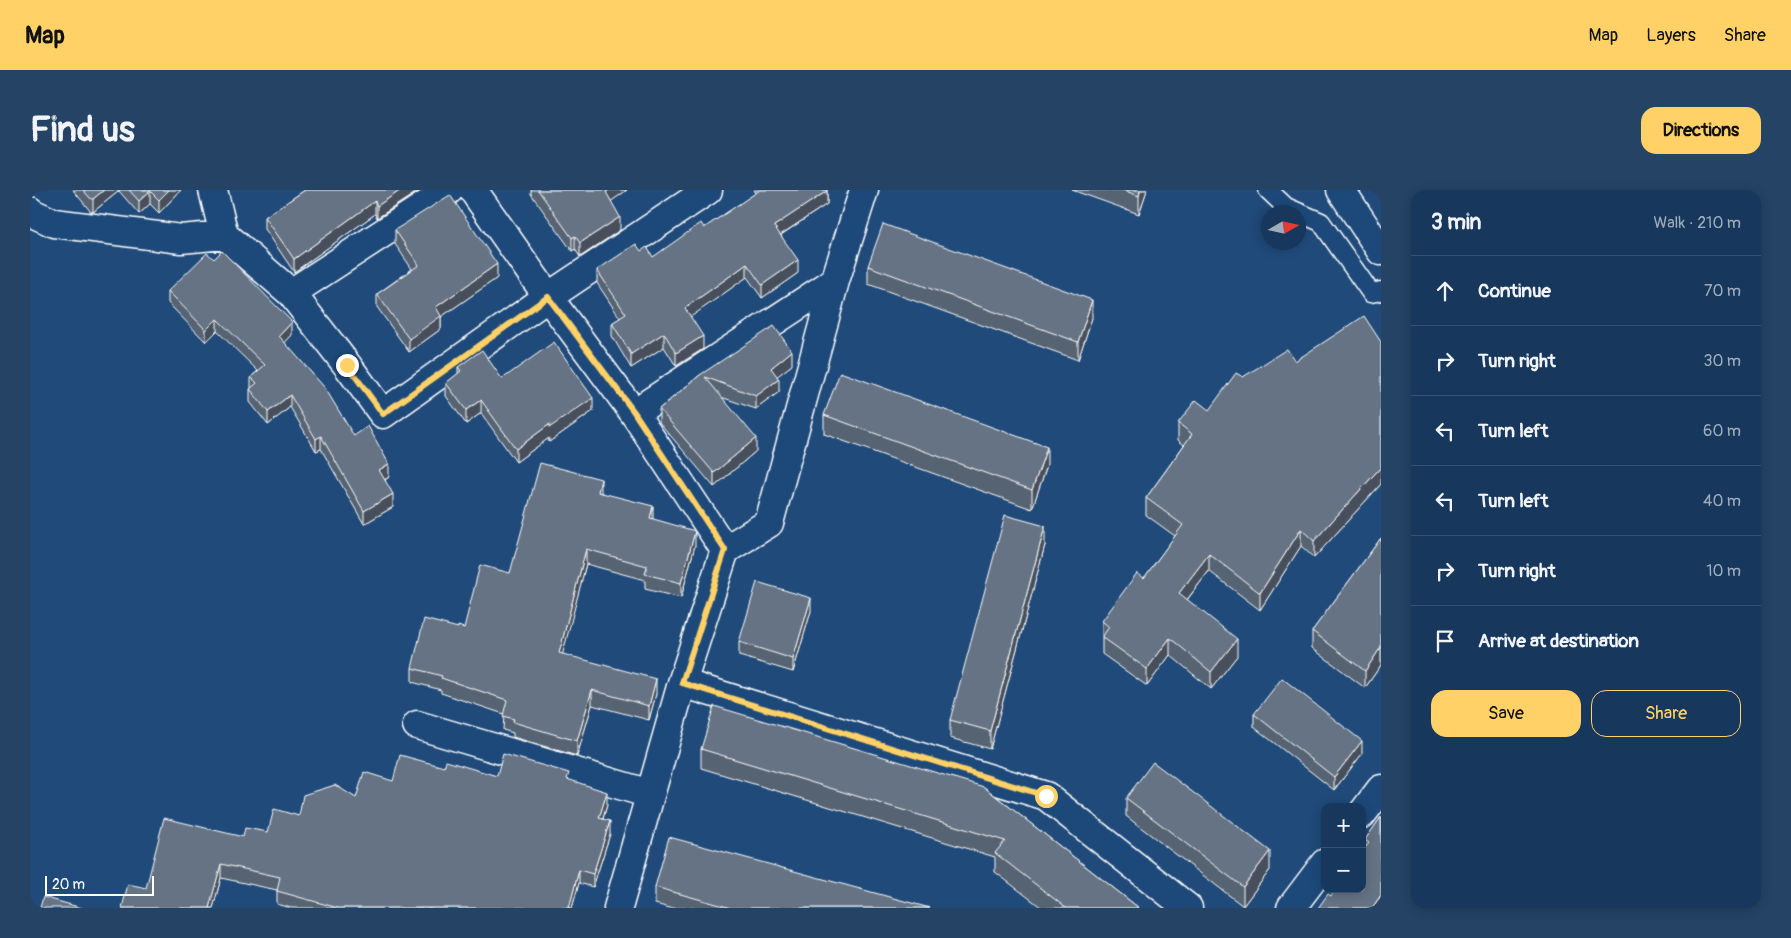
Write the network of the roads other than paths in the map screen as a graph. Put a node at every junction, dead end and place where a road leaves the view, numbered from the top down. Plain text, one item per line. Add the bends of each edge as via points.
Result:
1 (213, 190) edge
2 (449, 190) edge
3 (473, 190) edge
4 (708, 190) edge
5 (864, 190) edge
6 (1268, 190) edge
7 (1341, 190) edge
8 (30, 211) edge
9 (224, 235) junction
10 (1381, 251) edge
11 (835, 281) junction
12 (1381, 292) edge
13 (291, 293) junction
14 (548, 297) junction
15 (634, 412) junction
16 (725, 550) junction
17 (682, 683) junction
18 (417, 725) dead end
19 (1381, 789) edge
20 (650, 794) junction
21 (1366, 809) edge
22 (1321, 869) edge
23 (618, 908) edge
24 (1188, 908) edge
25 (1291, 908) edge

1 - 9 street
2 - 13 street
3 - 14 street
4 - 14 street
5 - 11 street
6 - 12 lane via 1286,207 1320,222 1371,293
7 - 10 street
8 - 9 street via 54,223 130,233 181,239
9 - 13 street
11 - 15 street
11 - 16 street via 769,523
13 - 14 street via 383,414
14 - 15 street
15 - 16 street
16 - 17 street
17 - 20 street
17 - 24 street via 1046,796
18 - 20 street
19 - 21 street
20 - 23 street
22 - 25 street

